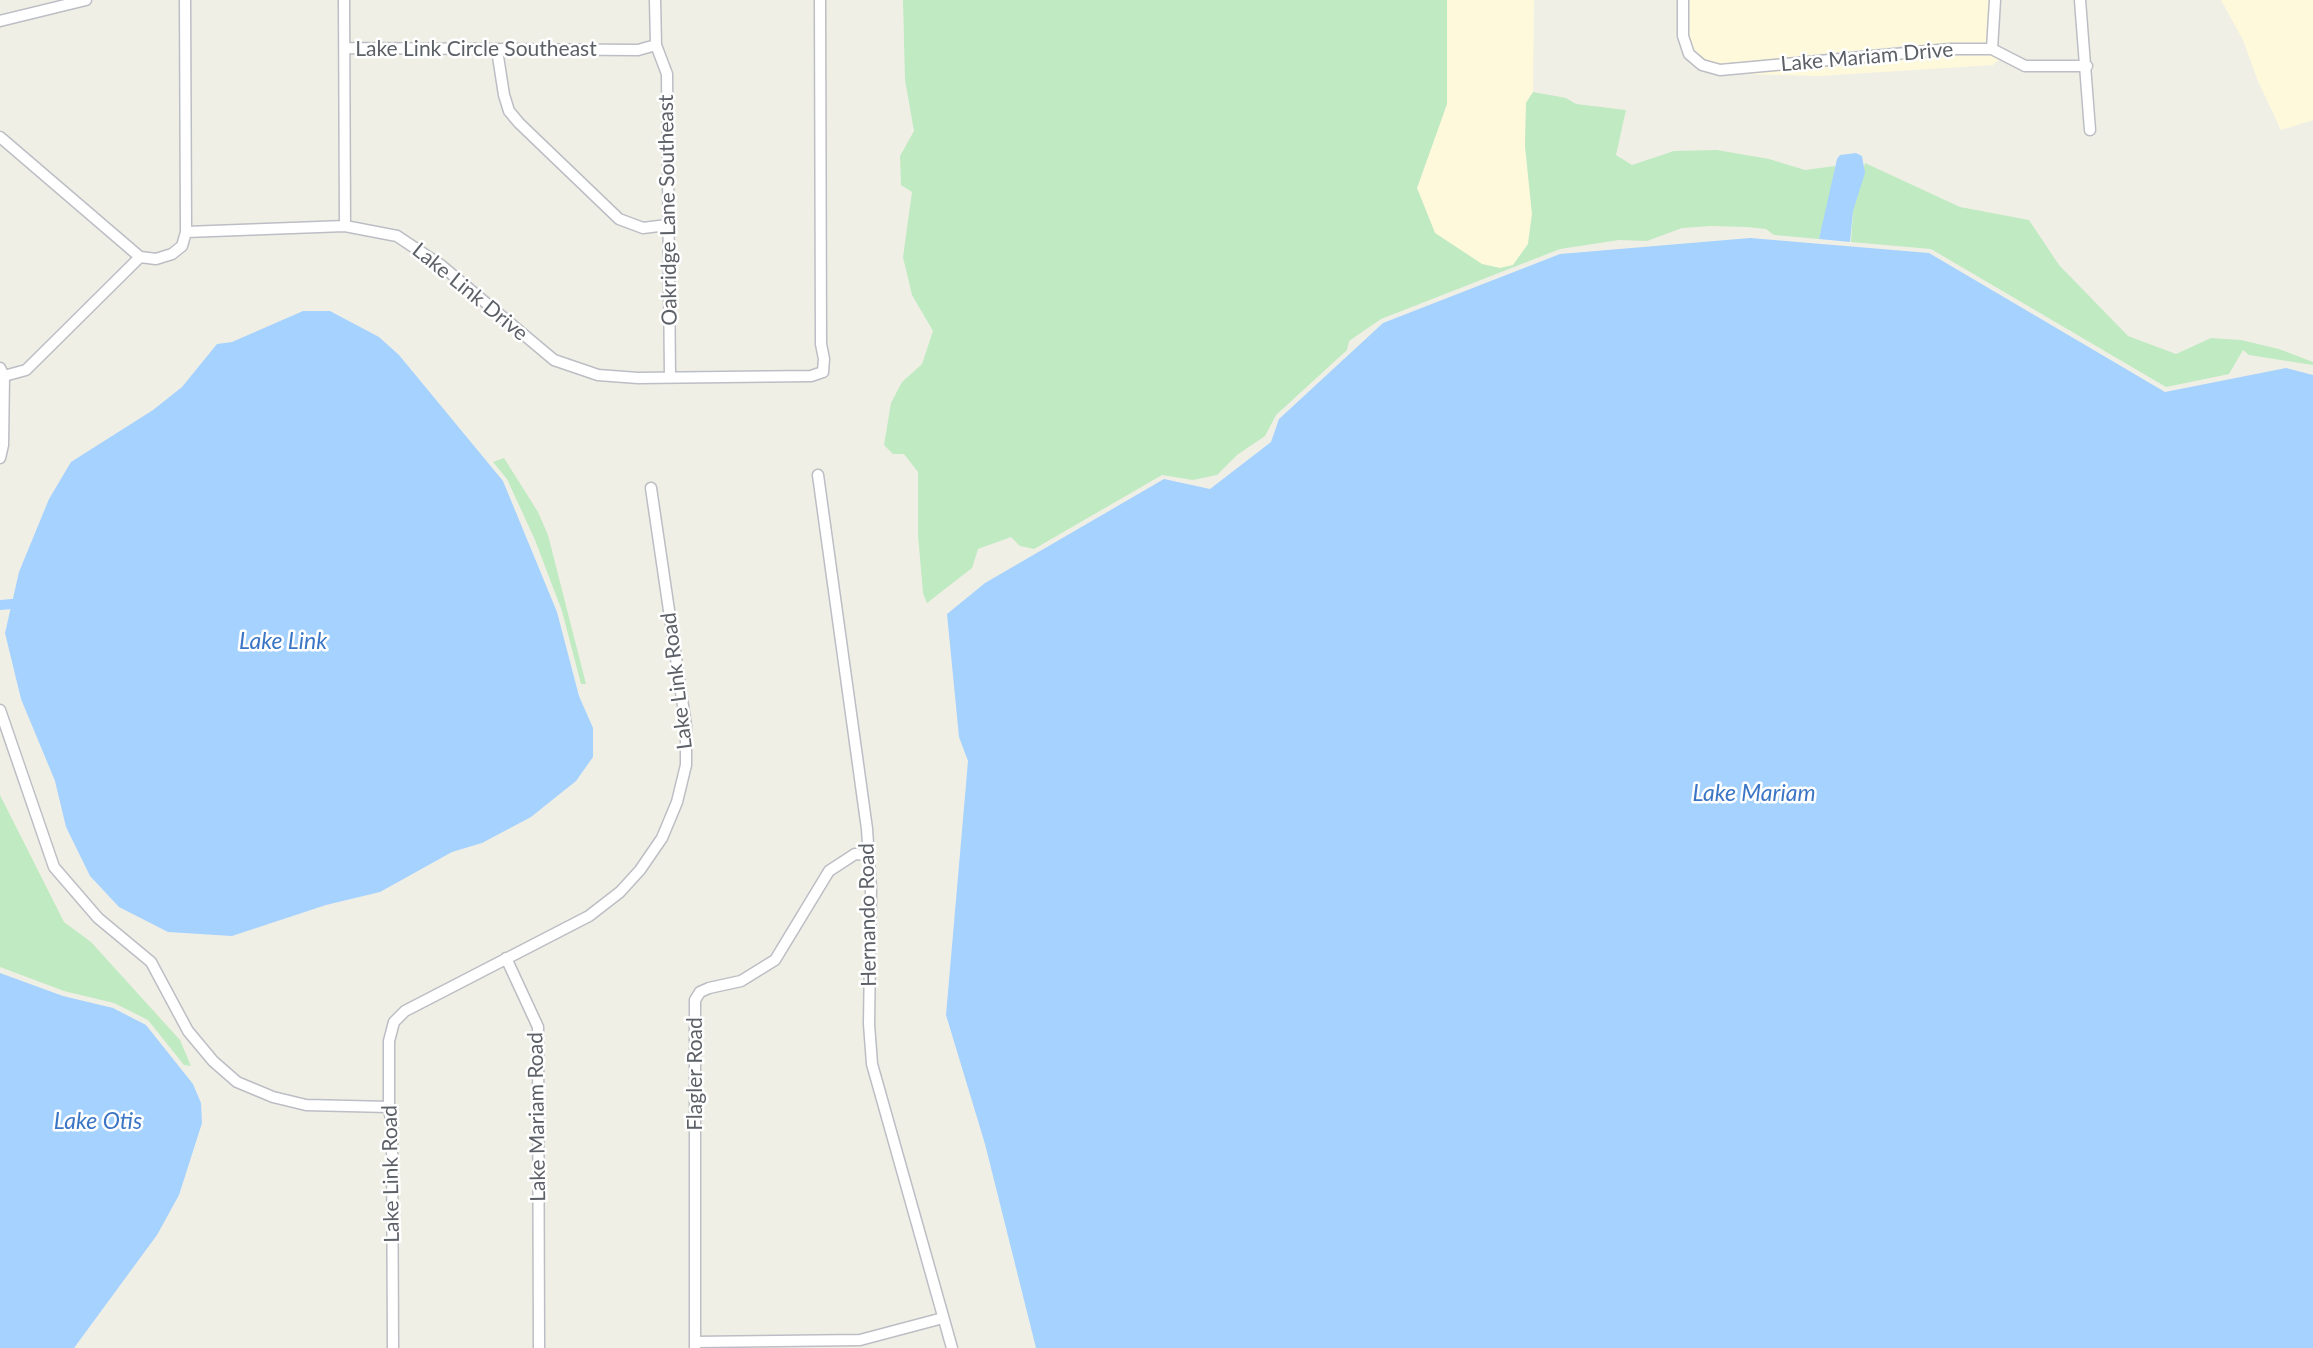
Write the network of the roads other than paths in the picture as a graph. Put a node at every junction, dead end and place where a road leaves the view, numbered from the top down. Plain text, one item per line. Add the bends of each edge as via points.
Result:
1 (86, 0) edge
2 (185, 0) edge
3 (344, 0) edge
4 (655, 0) edge
5 (820, 0) edge
6 (1683, 0) edge
7 (1995, 0) edge
8 (2080, 0) edge
9 (0, 21) edge
10 (656, 45) junction
11 (345, 48) junction
12 (1992, 49) junction
13 (497, 50) junction
14 (2087, 66) junction
15 (2090, 130) dead end
16 (0, 137) edge
17 (345, 226) junction
18 (667, 226) junction
19 (186, 232) junction
20 (140, 257) junction
21 (2, 372) edge
22 (670, 377) junction
23 (0, 458) edge
24 (818, 475) dead end
25 (651, 488) dead end
26 (0, 710) edge
27 (869, 855) junction
28 (506, 958) junction
29 (389, 1107) junction
30 (943, 1318) junction
31 (695, 1345) edge
32 (393, 1348) edge
33 (539, 1348) edge
34 (952, 1348) edge

1 - 9 street
2 - 19 street
3 - 11 street
4 - 10 street
5 - 22 street, Lake Link Drive via 823,372 811,376
6 - 12 street, Lake Mariam Drive via 1683,36 1689,54 1720,70 1911,51
7 - 12 street
8 - 14 street
10 - 13 street, Lake Link Circle Southeast via 638,50
10 - 18 street, Oakridge Lane Southeast via 667,74
11 - 13 street, Lake Link Circle Southeast
11 - 17 street, Lake Link Circle Southeast
12 - 14 street via 2025,66
13 - 18 street via 504,95 519,123 619,219 643,228
14 - 15 street
16 - 20 street
17 - 19 street, Lake Link Drive
17 - 22 street, Lake Link Drive via 397,236 421,249 554,360 598,375
18 - 22 street, Oakridge Lane Southeast
19 - 20 street via 182,246 172,254
20 - 21 street via 26,370
21 - 23 street
24 - 27 street, Hernando Road
25 - 28 street, Lake Link Road via 686,726 686,765 677,802 662,838 620,892 589,916
26 - 29 street via 54,867 98,918 151,962 188,1031 213,1061 237,1082 273,1097 306,1105
27 - 30 street, Hernando Road via 872,1064
27 - 31 street, Flagler Road via 855,854 829,871 775,960 741,981 709,988 695,1000
28 - 29 street, Lake Link Road via 411,1008 394,1022 389,1041
28 - 33 street, Lake Mariam Road via 538,1027
29 - 32 street, Lake Link Road
30 - 31 street via 860,1340
30 - 34 street, Hernando Road

